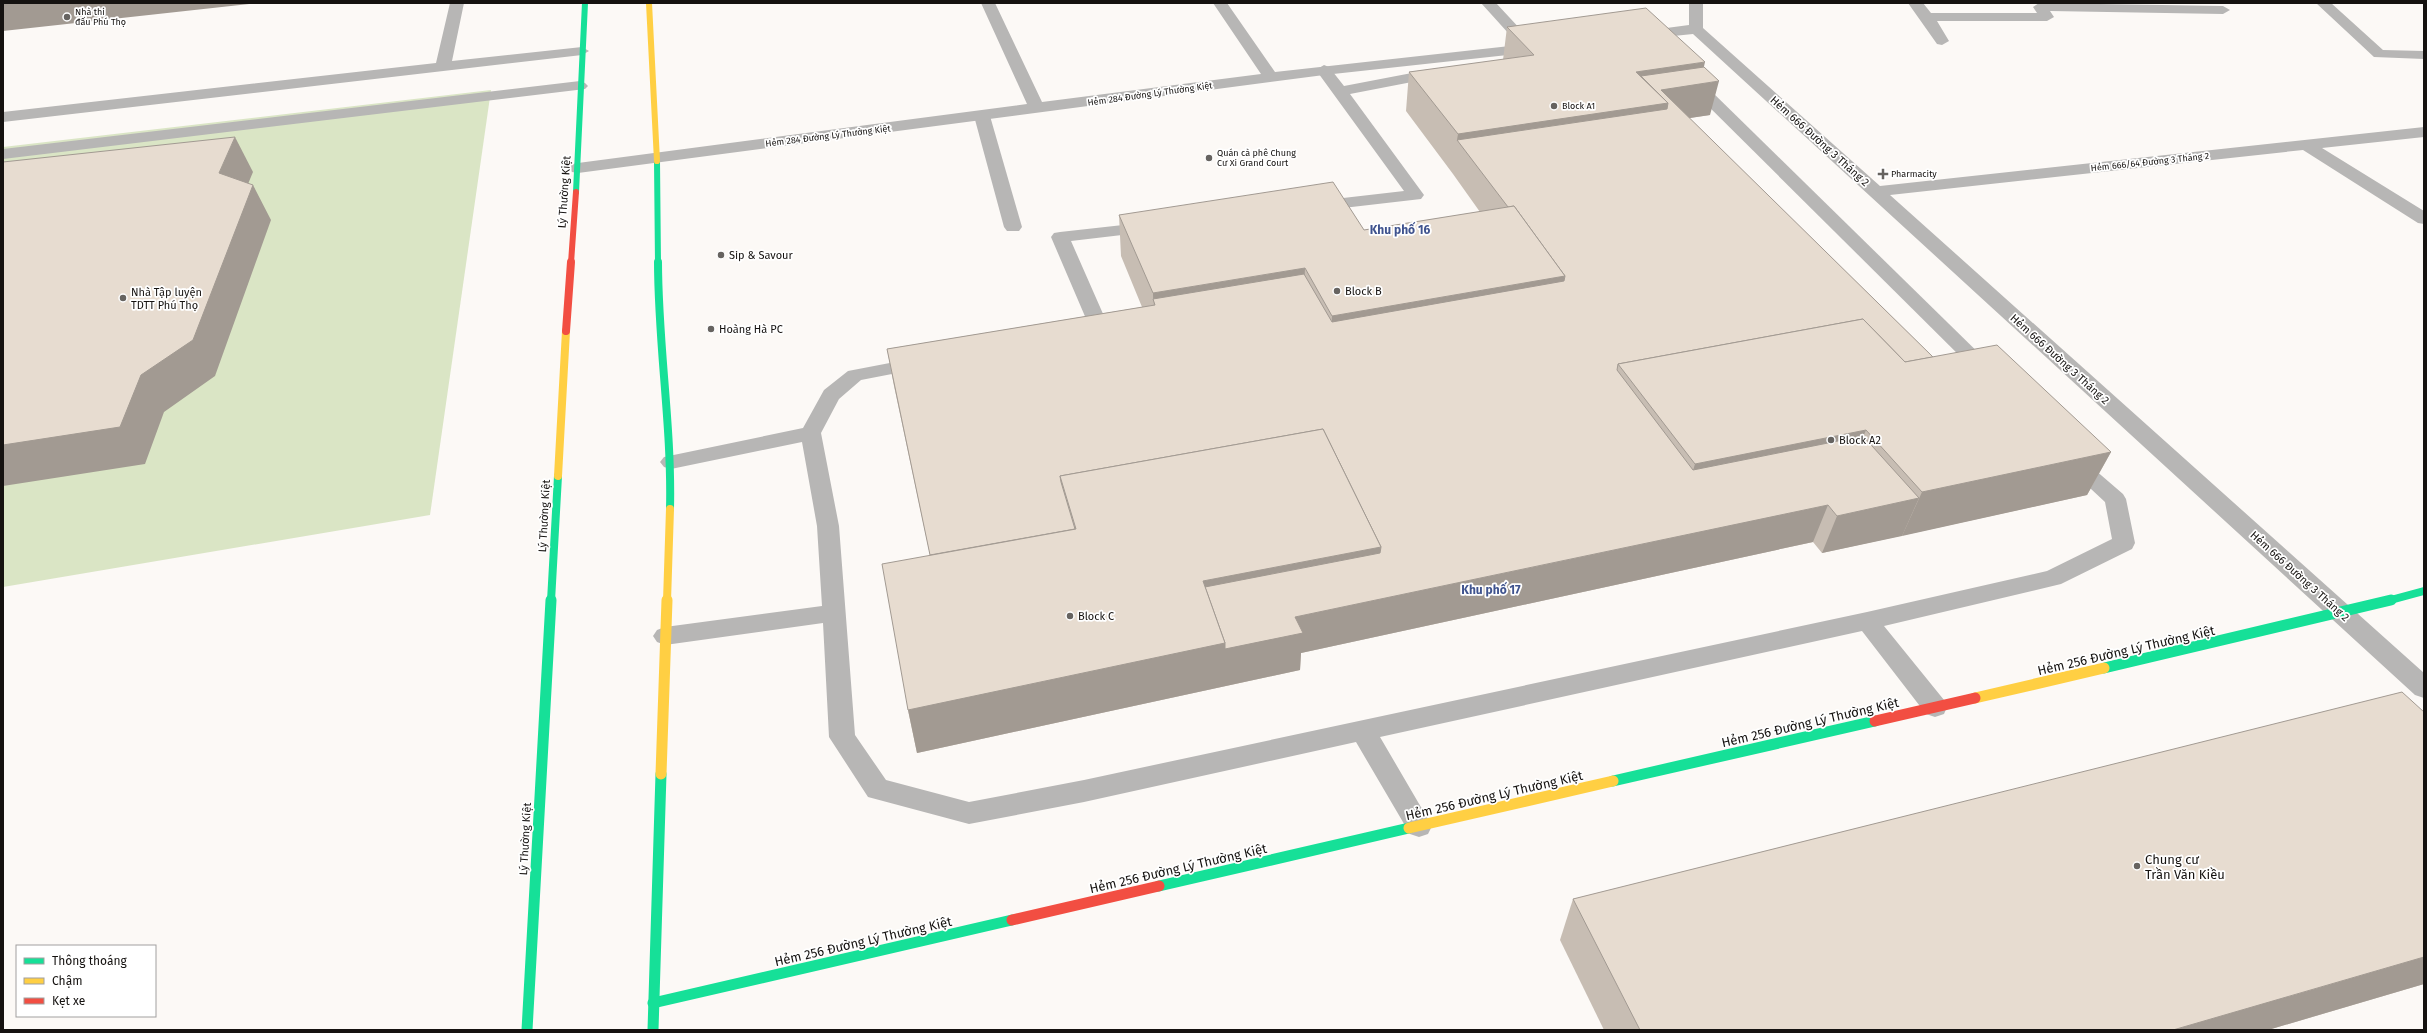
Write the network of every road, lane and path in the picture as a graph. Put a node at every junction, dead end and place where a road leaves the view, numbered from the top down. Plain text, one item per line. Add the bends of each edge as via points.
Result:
1 (457, 3) edge
2 (585, 3) edge
3 (650, 3) edge
4 (988, 3) edge
5 (1220, 3) edge
6 (1488, 3) edge
7 (1696, 3) edge
8 (1916, 3) edge
9 (2323, 3) edge
10 (2038, 5) edge
11 (2136, 6) edge
12 (2222, 10) dead end
13 (1927, 17) junction
14 (1696, 29) junction
15 (1942, 41) dead end
16 (1530, 48) junction
17 (582, 52) junction
18 (1659, 53) edge
19 (2424, 55) edge
20 (443, 67) junction
21 (1324, 70) junction
22 (1679, 72) edge
23 (1271, 77) junction
24 (580, 86) junction
25 (1338, 92) junction
26 (1037, 109) junction
27 (982, 116) junction
28 (3, 117) edge
29 (2424, 132) edge
30 (2306, 145) junction
31 (3, 154) edge
32 (657, 158) junction
33 (578, 168) junction
34 (1876, 192) junction
35 (1305, 208) edge
36 (2424, 219) edge
37 (1163, 225) edge
38 (1013, 227) dead end
39 (1070, 337) edge
40 (941, 360) edge
41 (2001, 387) edge
42 (811, 433) junction
43 (2058, 448) edge
44 (671, 462) junction
45 (2424, 591) edge
46 (833, 613) junction
47 (2341, 614) junction
48 (1867, 621) junction
49 (665, 636) junction
50 (2424, 688) edge
51 (1934, 707) junction
52 (1362, 729) junction
53 (1419, 826) junction
54 (653, 1003) junction
55 (526, 1030) edge
56 (653, 1030) edge

1 - 20 street
2 - 17 main road, Lý Thường Kiệt
3 - 32 main road
4 - 26 street
5 - 23 street
6 - 16 street
7 - 14 street
8 - 13 street
9 - 19 street via 2379,54
10 - 11 street
10 - 13 street via 2047,17
11 - 12 street
13 - 15 street
14 - 18 street via 1630,40 1654,48
14 - 34 street, Hẻm 666 Đường 3 Tháng 2
16 - 21 street, Hẻm 284 Đường Lý Thường Kiệt
16 - 25 street, Hẻm 284 Đường Lý Thường Kiệt via 1548,50
17 - 20 street
17 - 24 main road, Lý Thường Kiệt
20 - 28 street
21 - 23 street, Hẻm 284 Đường Lý Thường Kiệt
21 - 25 street
22 - 41 street via 1703,90
23 - 26 street, Hẻm 284 Đường Lý Thường Kiệt
24 - 31 street
24 - 33 main road, Lý Thường Kiệt
25 - 35 street via 1415,195
26 - 27 street, Hẻm 284 Đường Lý Thường Kiệt
27 - 32 street, Hẻm 284 Đường Lý Thường Kiệt
27 - 38 street
29 - 30 street, Hẻm 666/64 Đường 3 Tháng 2
30 - 34 street, Hẻm 666/64 Đường 3 Tháng 2
30 - 36 street
32 - 33 street, Hẻm 284 Đường Lý Thường Kiệt
32 - 44 main road via 658,311
33 - 55 main road, Lý Thường Kiệt via 566,326
34 - 47 street, Hẻm 666 Đường 3 Tháng 2
37 - 39 street via 1060,237 1101,332
40 - 42 street via 854,375 831,395
42 - 44 street
42 - 46 street via 828,526
43 - 48 street via 2115,499 2124,543 2053,578
44 - 49 main road
45 - 47 main road, Hẻm 256 Đường Lý Thường Kiệt
46 - 49 street
46 - 52 street via 842,737 877,789 969,813 1084,791
47 - 50 street, Hẻm 666 Đường 3 Tháng 2
47 - 51 main road, Hẻm 256 Đường Lý Thường Kiệt
48 - 51 street
48 - 52 street
49 - 54 main road
51 - 53 main road, Hẻm 256 Đường Lý Thường Kiệt
52 - 53 street
53 - 54 main road, Hẻm 256 Đường Lý Thường Kiệt
54 - 56 main road

